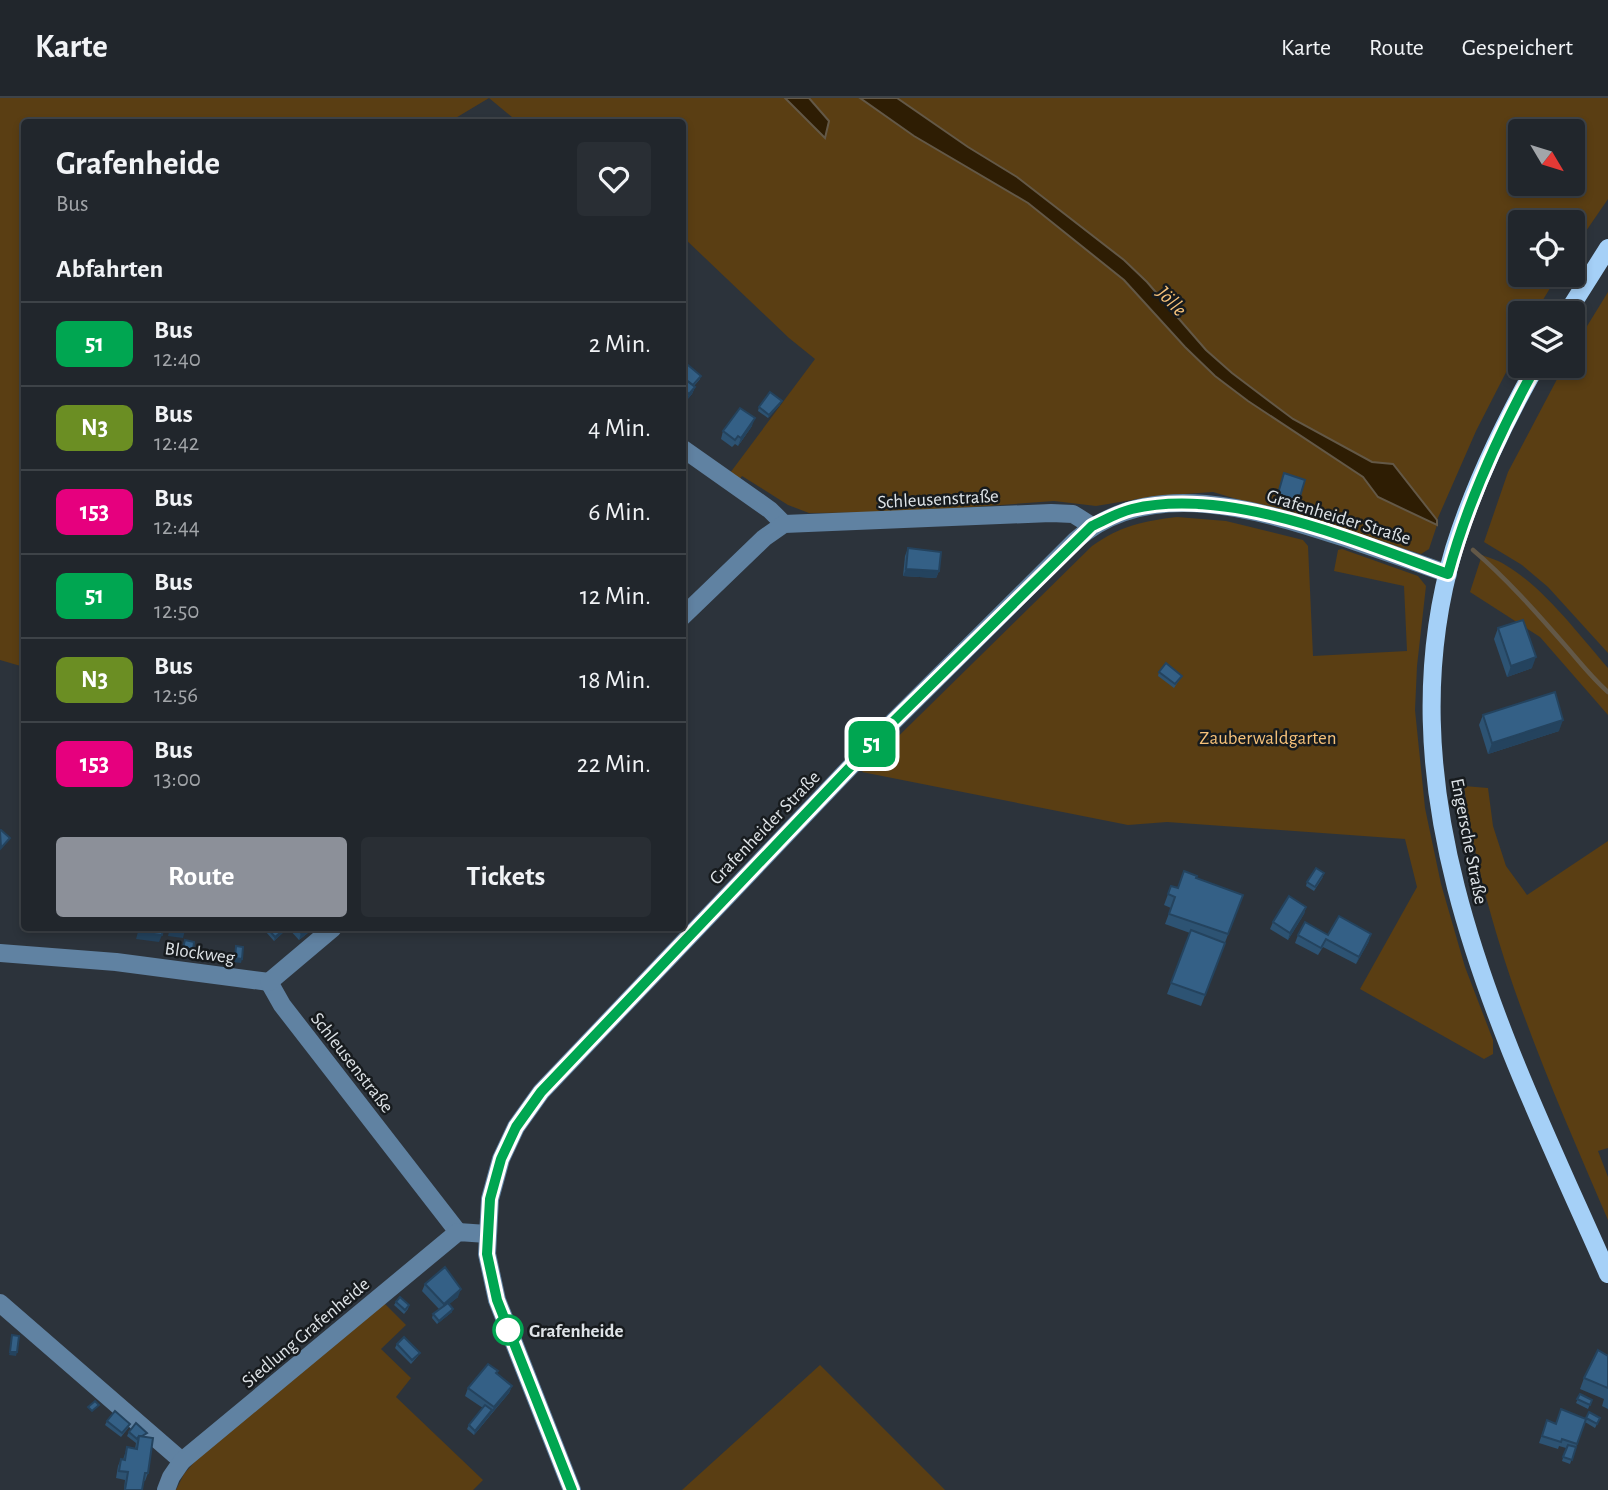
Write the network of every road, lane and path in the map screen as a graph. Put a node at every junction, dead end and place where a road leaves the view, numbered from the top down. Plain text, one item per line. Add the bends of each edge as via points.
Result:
1 (1608, 248) edge
2 (1575, 301) edge
3 (1530, 378) edge
4 (686, 451) edge
5 (784, 524) junction
6 (1092, 526) junction
7 (1448, 574) junction
8 (686, 613) edge
9 (330, 931) edge
10 (0, 953) edge
11 (269, 982) junction
12 (458, 1232) junction
13 (487, 1234) junction
14 (1608, 1274) edge
15 (0, 1303) edge
16 (182, 1461) junction
17 (166, 1490) edge
18 (572, 1490) edge

1 - 2 main road
3 - 7 main road, Engersche Straße via 1484,467
4 - 5 street
5 - 6 street, Schleusenstraße via 1051,513 1073,514
5 - 8 street
6 - 7 street, Grafenheider Straße via 1131,509 1212,504 1288,520
6 - 13 street, Grafenheider Straße via 893,722 541,1092 507,1143 490,1199
7 - 14 main road, Engersche Straße via 1434,659 1432,741 1438,808 1454,887 1513,1058
9 - 11 street
10 - 11 street, Blockweg
11 - 12 street, Schleusenstraße via 282,1005
12 - 13 street
12 - 16 street, Siedlung Grafenheide
13 - 18 street, Grafenheider Straße via 497,1300
15 - 16 street
16 - 17 street, Siedlung Grafenheide

